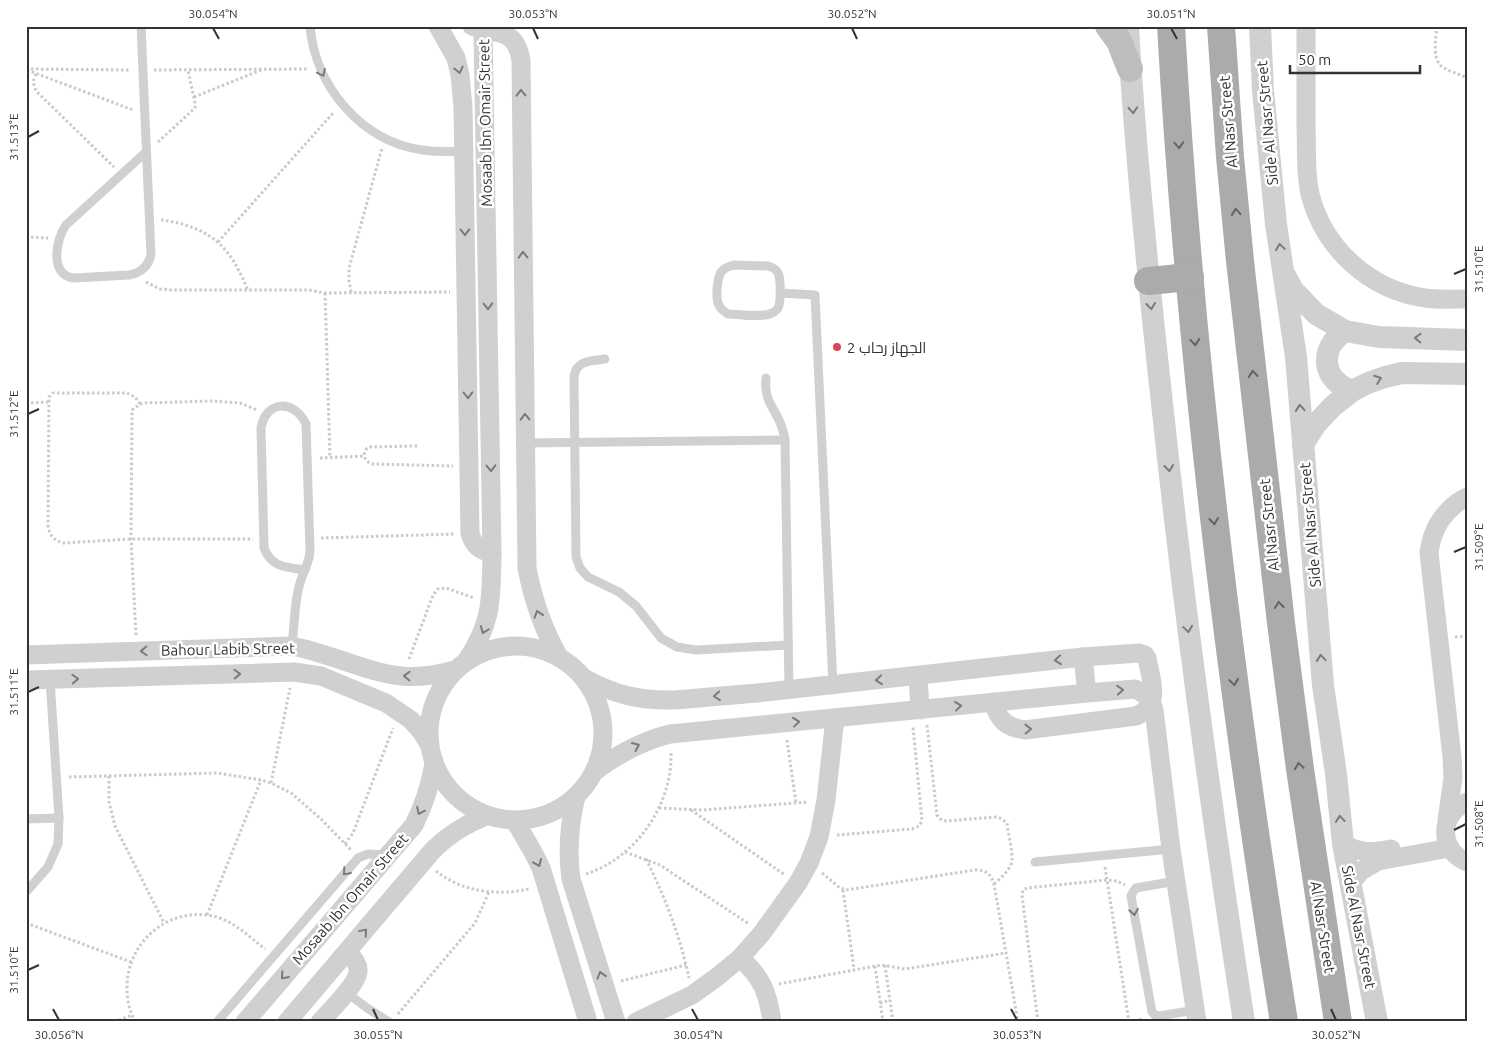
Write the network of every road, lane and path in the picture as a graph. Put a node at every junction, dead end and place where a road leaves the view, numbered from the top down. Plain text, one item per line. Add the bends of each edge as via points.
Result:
1 (141, 26) edge
2 (310, 26) edge
3 (438, 26) edge
4 (1108, 26) edge
5 (1128, 26) edge
6 (1171, 26) edge
7 (1221, 26) edge
8 (1260, 26) edge
9 (1306, 26) edge
10 (1437, 26) edge
11 (477, 28) edge
12 (264, 69) junction
13 (320, 69) junction
14 (1130, 69) junction
15 (26, 70) edge
16 (143, 70) junction
17 (188, 70) junction
18 (36, 74) junction
19 (1467, 78) edge
20 (194, 98) junction
21 (341, 104) junction
22 (145, 114) junction
23 (385, 138) junction
24 (464, 151) junction
25 (146, 152) junction
26 (122, 175) junction
27 (150, 218) junction
28 (26, 237) edge
29 (59, 238) junction
30 (218, 242) junction
31 (1283, 273) junction
32 (137, 274) junction
33 (1190, 277) junction
34 (1148, 281) junction
35 (248, 290) junction
36 (351, 292) junction
37 (466, 292) junction
38 (325, 293) junction
39 (780, 293) junction
40 (1467, 299) edge
41 (1345, 332) junction
42 (1467, 340) edge
43 (605, 359) dead end
44 (1467, 374) edge
45 (766, 378) dead end
46 (1352, 391) junction
47 (48, 402) junction
48 (27, 403) edge
49 (140, 404) junction
50 (267, 414) junction
51 (785, 440) junction
52 (576, 442) junction
53 (526, 443) junction
54 (1303, 444) junction
55 (417, 446) dead end
56 (364, 456) junction
57 (330, 457) junction
58 (307, 458) junction
59 (469, 466) junction
60 (1467, 497) edge
61 (470, 533) junction
62 (310, 538) junction
63 (264, 539) junction
64 (131, 540) junction
65 (492, 554) junction
66 (305, 570) junction
67 (491, 604) junction
68 (788, 645) junction
69 (292, 646) junction
70 (137, 651) junction
71 (26, 655) edge
72 (559, 657) junction
73 (1083, 657) junction
74 (461, 665) junction
75 (294, 672) junction
76 (402, 676) junction
77 (918, 676) junction
78 (584, 678) junction
79 (50, 679) junction
80 (26, 680) edge
81 (833, 685) junction
82 (789, 690) junction
83 (757, 693) junction
84 (1087, 693) junction
85 (993, 702) junction
86 (1152, 703) junction
87 (919, 710) junction
88 (400, 711) junction
89 (835, 718) junction
90 (785, 723) junction
91 (761, 725) junction
92 (670, 734) junction
93 (429, 744) junction
94 (1452, 757) junction
95 (434, 764) junction
96 (595, 771) junction
97 (109, 776) junction
98 (56, 777) junction
99 (261, 780) junction
100 (272, 783) junction
101 (1467, 786) edge
102 (576, 796) junction
103 (826, 800) junction
104 (1467, 802) edge
105 (796, 804) junction
106 (659, 808) junction
107 (690, 810) junction
108 (486, 816) junction
109 (59, 818) junction
110 (28, 820) edge
111 (1447, 820) junction
112 (515, 821) junction
113 (819, 837) junction
114 (345, 844) junction
115 (1343, 844) junction
116 (1171, 848) junction
117 (1455, 851) edge
118 (625, 852) junction
119 (388, 855) junction
120 (1103, 855) junction
121 (358, 858) junction
122 (646, 859) junction
123 (424, 861) junction
124 (1035, 862) dead end
125 (809, 863) junction
126 (1467, 876) edge
127 (571, 879) junction
128 (1107, 880) junction
129 (1176, 881) junction
130 (798, 883) junction
131 (994, 884) junction
132 (547, 885) junction
133 (1351, 886) junction
134 (842, 890) junction
135 (26, 892) edge
136 (489, 892) junction
137 (1133, 892) junction
138 (207, 915) junction
139 (26, 923) edge
140 (164, 924) junction
141 (762, 933) junction
142 (347, 952) junction
143 (1006, 953) junction
144 (274, 956) junction
145 (740, 958) junction
146 (131, 962) junction
147 (686, 965) junction
148 (885, 965) junction
149 (874, 966) junction
150 (854, 969) junction
151 (604, 985) junction
152 (764, 987) junction
153 (345, 992) junction
154 (692, 995) junction
155 (890, 1000) junction
156 (880, 1003) junction
157 (397, 1014) dead end
158 (132, 1015) junction
159 (1196, 1016) edge
160 (114, 1022) edge
161 (135, 1022) edge
162 (217, 1022) edge
163 (245, 1022) edge
164 (287, 1022) edge
165 (320, 1022) edge
166 (389, 1022) edge
167 (588, 1022) edge
168 (616, 1022) edge
169 (636, 1022) edge
170 (772, 1022) edge
171 (883, 1022) edge
172 (893, 1022) edge
173 (1018, 1022) edge
174 (1038, 1022) edge
175 (1129, 1022) edge
176 (1244, 1022) edge
177 (1284, 1022) edge
178 (1338, 1022) edge
179 (1377, 1022) edge

1 - 16 lane
2 - 13 lane
3 -> 24 street via 456,58 460,76
4 - 14 main road via 1119,41
5 - 14 street
6 -> 33 main road
178 -> 7 main road, Al Nasr Street via 1280,613 1240,261
31 -> 8 street, Side Al Nasr Street via 1269,157
9 - 40 street via 1310,194 1319,220 1333,244 1374,281 1399,292 1426,298
10 - 19 path via 1438,62 1443,68
53 -> 11 street, Mosaab Ibn Omair Street via 520,50 505,34
11 -> 65 street, Mosaab Ibn Omair Street
12 - 13 path
12 - 17 path
12 - 20 path
13 -> 21 lane
14 -> 34 street
15 - 16 path
15 - 18 path
16 - 17 path
16 - 22 lane
17 - 20 path
18 - 22 path
18 - 26 path via 33,82 36,91
20 - 25 path via 193,111
21 - 23 lane via 369,129
21 - 30 path
22 - 25 lane
23 - 24 lane via 420,150
23 - 36 path via 349,268
24 -> 37 street
25 - 26 lane
25 - 27 lane
26 - 29 lane via 66,225
27 - 30 path via 196,228
27 - 32 lane via 151,255 149,263
28 - 29 path
29 - 32 lane via 59,269 68,277
30 - 35 path via 236,265
31 - 41 street via 1293,290 1316,314
54 -> 31 street, Side Al Nasr Street via 1296,357
32 - 35 path via 160,289
33 - 34 main road
33 -> 177 main road via 1229,645
34 -> 176 street via 1179,559
35 - 38 path
36 - 37 path
36 - 38 path
37 -> 59 street
38 - 57 path
39 - 39 lane via 778,308 773,313 728,314 717,300 718,277 721,271 734,265 768,266 774,268 780,277
39 - 81 lane via 815,295
42 -> 41 street via 1379,337
41 - 46 street via 1331,344 1327,364 1335,382
43 - 52 lane via 582,363 575,370
46 -> 44 street via 1402,373
45 - 51 lane via 766,397 779,420
46 - 54 street via 1316,424
47 - 48 path
47 - 49 path via 54,393 127,393
47 - 64 path via 50,535 64,543
49 - 50 path via 212,400 240,403
49 - 64 path via 132,410
50 - 58 lane via 281,406 297,410 306,424
50 - 63 lane via 261,428
51 - 52 lane
51 - 68 lane
52 - 53 lane
52 - 68 lane via 576,558 588,577 618,592 636,606 661,638 677,647 696,650
72 -> 53 street, Mosaab Ibn Omair Street via 542,624 527,568
115 -> 54 street, Side Al Nasr Street via 1323,685
55 - 56 path via 370,447
56 - 57 path
56 - 59 path via 372,464
57 - 58 path
58 - 62 lane
59 - 61 street
60 - 94 street via 1445,513 1434,532 1429,553
61 - 62 path
61 - 65 street via 477,547
62 - 66 lane via 310,558
63 - 64 path
63 - 66 lane via 267,556 273,562
64 - 70 path
65 - 67 street, Mosaab Ibn Omair Street
66 - 69 lane via 298,592
67 -> 74 street, Mosaab Ibn Omair Street via 483,634
67 - 76 path via 446,588 438,589
68 - 82 lane
69 -> 70 street, Bahour Labib Street
69 - 76 street, Bahour Labib Street
70 - 71 street, Bahour Labib Street
72 - 74 street via 545,650 513,645 489,650
72 - 78 street
73 -> 77 street
73 - 84 street
73 - 86 street via 1145,655 1153,688
74 -> 76 street, Bahour Labib Street via 438,674
74 - 93 street via 444,682 436,696 428,727
79 -> 75 street, Bahour Labib Street
75 - 88 street, Bahour Labib Street via 320,676
75 - 100 path
77 -> 81 street
77 - 87 street
83 -> 78 street via 656,701 619,694
78 - 96 street via 599,707 602,723 603,739
79 - 80 street, Bahour Labib Street
79 - 98 lane
81 - 82 street
82 - 83 street
83 - 91 street
84 - 85 street
84 -> 86 street via 1135,689
85 -> 86 street via 1004,722 1025,730 1136,716
87 -> 85 street
86 - 116 street
87 - 89 street
87 - 113 path via 922,821 919,826
87 - 131 path via 936,815 946,821 995,817 1007,823 1012,861 1002,878
88 - 93 street, Bahour Labib Street
88 - 114 path via 353,833
90 -> 89 street
89 - 103 street
90 - 91 street
90 - 105 path
91 - 92 street
96 -> 92 street via 623,752
92 - 106 path via 668,784
93 - 95 street
94 - 101 street
94 - 111 street via 1453,778
95 - 108 street via 449,790 460,801
95 -> 119 street, Mosaab Ibn Omair Street via 424,806 414,825
96 - 102 street
97 - 98 path
97 - 99 path via 217,773
97 - 140 path via 109,802 115,826
98 - 109 lane
99 - 100 path
99 - 138 path
100 - 114 path via 292,793
102 - 112 street via 542,817
102 - 127 street via 568,837
103 - 105 path
103 - 113 street
104 - 111 street via 1452,811
105 - 107 path
106 - 107 path
106 - 118 path via 650,824
107 - 130 path
108 - 112 street
108 - 123 street, Mosaab Ibn Omair Street via 445,839
109 - 110 lane
109 - 135 lane via 58,844 48,867
111 - 117 street via 1445,829
112 -> 132 street
113 - 125 street
114 - 121 path
115 - 117 street via 1355,850 1374,852
115 - 133 street, Side Al Nasr Street
116 - 120 lane
116 - 129 street
117 - 126 street
117 - 133 street via 1378,861 1361,871
118 - 122 path
118 - 127 path via 590,873
119 - 121 lane via 368,854
119 -> 163 street, Mosaab Ibn Omair Street
120 - 124 lane
120 - 128 path
121 -> 144 lane
122 - 141 path via 674,873
122 - 147 path via 670,911
123 - 136 path via 454,882
142 -> 123 street, Mosaab Ibn Omair Street
125 - 130 street
125 - 134 path
151 -> 127 street
128 - 137 path via 1118,881
128 - 174 path via 1023,890
128 - 175 path
129 - 137 lane via 1141,886
129 - 159 street
130 - 141 street
131 - 134 path via 988,873 975,870
131 - 143 path
132 - 136 path via 508,893
132 - 167 street
133 - 179 street, Side Al Nasr Street
134 - 150 path
136 - 157 path via 475,923
137 -> 159 lane via 1131,896 1152,1012 1159,1016
138 - 140 path via 184,916
138 - 144 path via 228,921
139 - 146 path
140 - 146 path via 146,937
141 - 145 street
142 - 153 street via 356,962 358,972
142 - 164 street, Mosaab Ibn Omair Street
143 - 148 path via 905,969
143 - 173 path
144 - 162 lane
145 - 152 street
145 - 154 street
146 - 158 path via 127,999
147 - 151 path
147 - 154 path
148 - 149 path
148 - 155 path
149 - 150 path
149 - 156 path
150 - 152 path
151 - 168 street
152 - 170 street
153 - 165 street
153 - 166 lane
154 - 169 street
155 - 156 path
155 - 172 path
156 - 171 path
158 - 160 path
158 - 161 path

